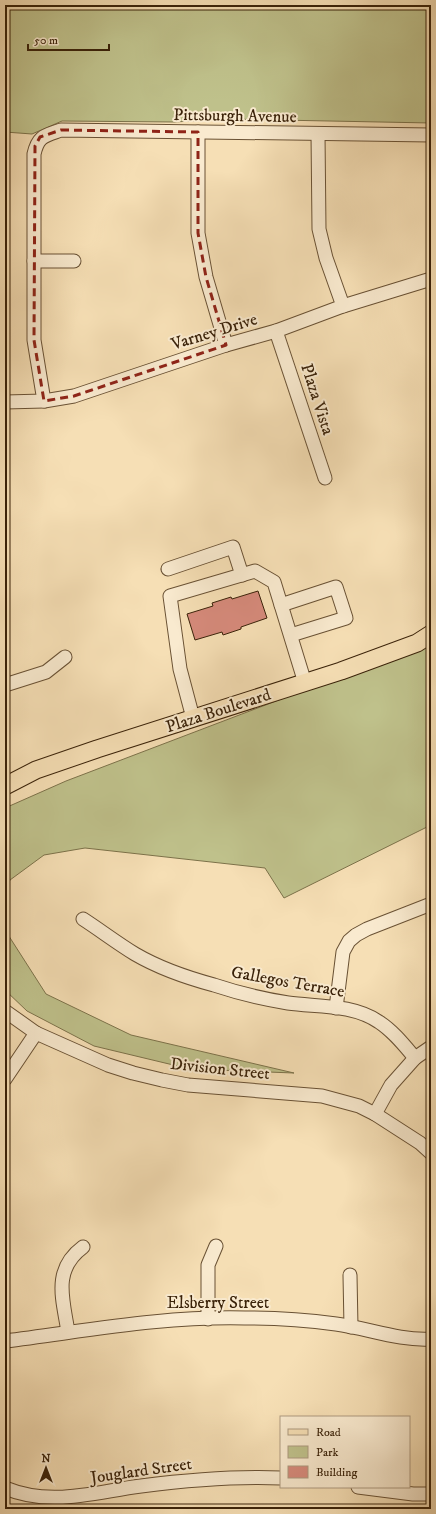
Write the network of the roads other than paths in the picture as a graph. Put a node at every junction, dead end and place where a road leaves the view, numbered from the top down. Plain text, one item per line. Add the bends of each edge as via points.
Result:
1 (198, 132) junction
2 (318, 134) junction
3 (431, 135) edge
4 (34, 261) junction
5 (74, 261) dead end
6 (431, 279) edge
7 (343, 306) junction
8 (276, 331) junction
9 (226, 345) junction
10 (44, 400) junction
11 (5, 402) edge
12 (325, 478) dead end
13 (168, 569) dead end
14 (242, 574) junction
15 (281, 605) junction
16 (431, 634) edge
17 (291, 635) junction
18 (65, 657) dead end
19 (305, 682) junction
20 (5, 685) edge
21 (193, 718) junction
22 (5, 786) edge
23 (431, 904) edge
24 (83, 919) dead end
25 (336, 1008) junction
26 (5, 1011) edge
27 (36, 1033) junction
28 (431, 1047) edge
29 (415, 1058) junction
30 (5, 1079) edge
31 (375, 1114) junction
32 (431, 1153) edge
33 (216, 1246) dead end
34 (83, 1247) dead end
35 (350, 1275) dead end
36 (208, 1319) junction
37 (350, 1327) junction
38 (68, 1332) junction
39 (431, 1339) edge
40 (5, 1341) edge
41 (280, 1478) edge
42 (366, 1488) edge
43 (6, 1489) edge
44 (431, 1494) edge

1 - 2 street, Pittsburgh Avenue
1 - 4 street, Pittsburgh Avenue via 60,130 40,138 34,154
1 - 9 street via 198,233 206,277
2 - 3 street, Pittsburgh Avenue
2 - 7 street via 319,229
4 - 5 street
4 - 10 street via 34,340
6 - 7 street, Varney Drive
7 - 8 street, Varney Drive
8 - 9 street, Varney Drive
8 - 12 street, Plaza Vista
9 - 10 street, Varney Drive via 74,396
10 - 11 street, Varney Drive
13 - 14 street via 233,547
14 - 15 street via 255,571 274,582
14 - 21 street via 170,596 180,669
15 - 17 street
15 - 17 street via 336,587 346,618
16 - 19 main road, Plaza Boulevard via 417,643
17 - 19 street
18 - 20 street via 46,672
19 - 21 main road, Plaza Boulevard
21 - 22 main road, Plaza Boulevard via 36,770
23 - 25 street via 367,929 349,941 342,952
24 - 25 street, Gallegos Terrace via 137,955 187,976 263,998
25 - 29 street, Gallegos Terrace via 366,1015 379,1022
26 - 27 street, Division Street
27 - 30 street
27 - 31 street, Division Street via 108,1065 162,1080 188,1085 322,1096 359,1106
28 - 29 street
29 - 31 street via 391,1085
31 - 32 street, Division Street
33 - 36 street via 208,1265
34 - 38 street via 67,1264 62,1279
35 - 37 street
36 - 37 street, Elsberry Street via 270,1319
36 - 38 street, Elsberry Street via 150,1321
37 - 39 street, Elsberry Street via 407,1338
38 - 40 street, Elsberry Street
41 - 43 street, Jouglard Street via 210,1478 65,1498 31,1496
42 - 44 street

